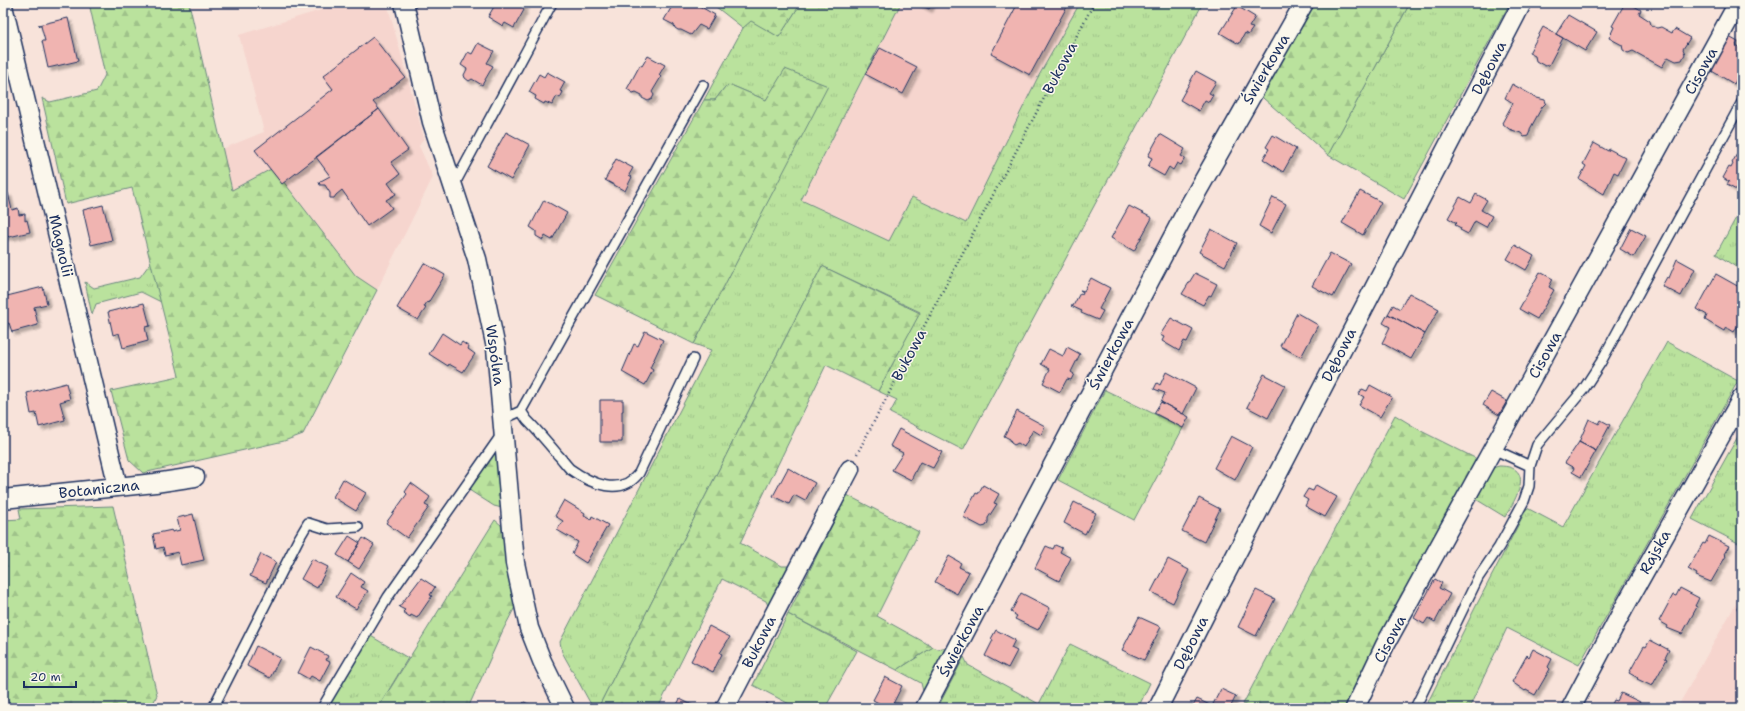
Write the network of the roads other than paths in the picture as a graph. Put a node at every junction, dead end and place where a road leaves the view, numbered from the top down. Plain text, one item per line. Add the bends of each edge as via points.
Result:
1 (404, 3) edge
2 (552, 3) edge
3 (1304, 3) edge
4 (1522, 3) edge
5 (1738, 3) edge
6 (3, 6) edge
7 (703, 86) dead end
8 (1742, 102) edge
9 (453, 188) junction
10 (693, 359) dead end
11 (1742, 398) edge
12 (521, 411) junction
13 (502, 424) junction
14 (1493, 449) junction
15 (1530, 466) junction
16 (850, 469) road end
17 (195, 477) dead end
18 (118, 487) junction
19 (3, 499) edge
20 (358, 527) dead end
21 (214, 708) edge
22 (322, 708) edge
23 (565, 708) edge
24 (725, 708) edge
25 (925, 708) edge
26 (1158, 708) edge
27 (1355, 708) edge
28 (1415, 708) edge
29 (1571, 708) edge

1 - 9 street, Wspólna via 432,122
2 - 9 lane
3 - 25 street, Świerkowa via 1189,206
4 - 26 street, Dębowa
5 - 14 street, Cisowa
6 - 18 street, Magnolii
7 - 12 lane
8 - 15 lane via 1601,362 1583,390 1538,445
9 - 13 street, Wspólna via 477,259 496,348
10 - 12 lane via 639,473 629,483 620,487 589,480 569,468
11 - 29 street, Rajska
12 - 13 lane via 510,416
13 - 22 lane via 388,597
13 - 23 street, Wspólna via 515,562 529,628
14 - 15 lane
14 - 27 street, Cisowa via 1385,645
15 - 28 lane via 1529,486 1524,501 1499,547 1478,578
16 - 24 street, Bukowa
17 - 18 street, Botaniczna
18 - 19 street, Botaniczna
20 - 21 lane via 327,529 308,523

